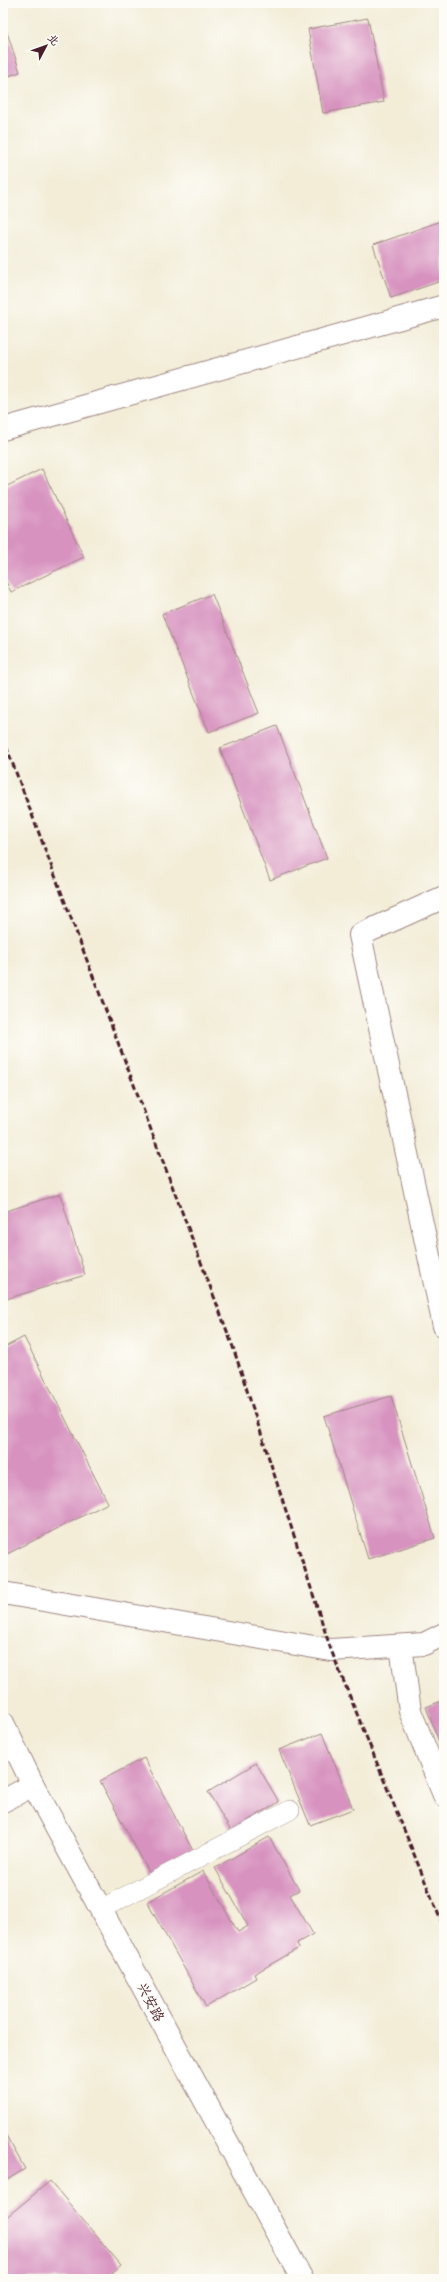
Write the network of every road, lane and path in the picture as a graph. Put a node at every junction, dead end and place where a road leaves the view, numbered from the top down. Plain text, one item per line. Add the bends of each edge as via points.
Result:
1 (444, 306) edge
2 (3, 429) edge
3 (444, 897) edge
4 (444, 1326) edge
5 (3, 1593) edge
6 (444, 1634) edge
7 (401, 1646) junction
8 (3, 1723) edge
9 (34, 1785) junction
10 (444, 1795) edge
11 (3, 1801) edge
12 (290, 1810) dead end
13 (101, 1909) junction
14 (302, 2279) edge

1 - 2 street
3 - 4 street via 360,935
5 - 7 street via 331,1650
6 - 7 street via 424,1644
7 - 10 street via 410,1711
8 - 9 street, 兴安路
9 - 11 street
9 - 13 street, 兴安路
12 - 13 lane
13 - 14 street, 兴安路

